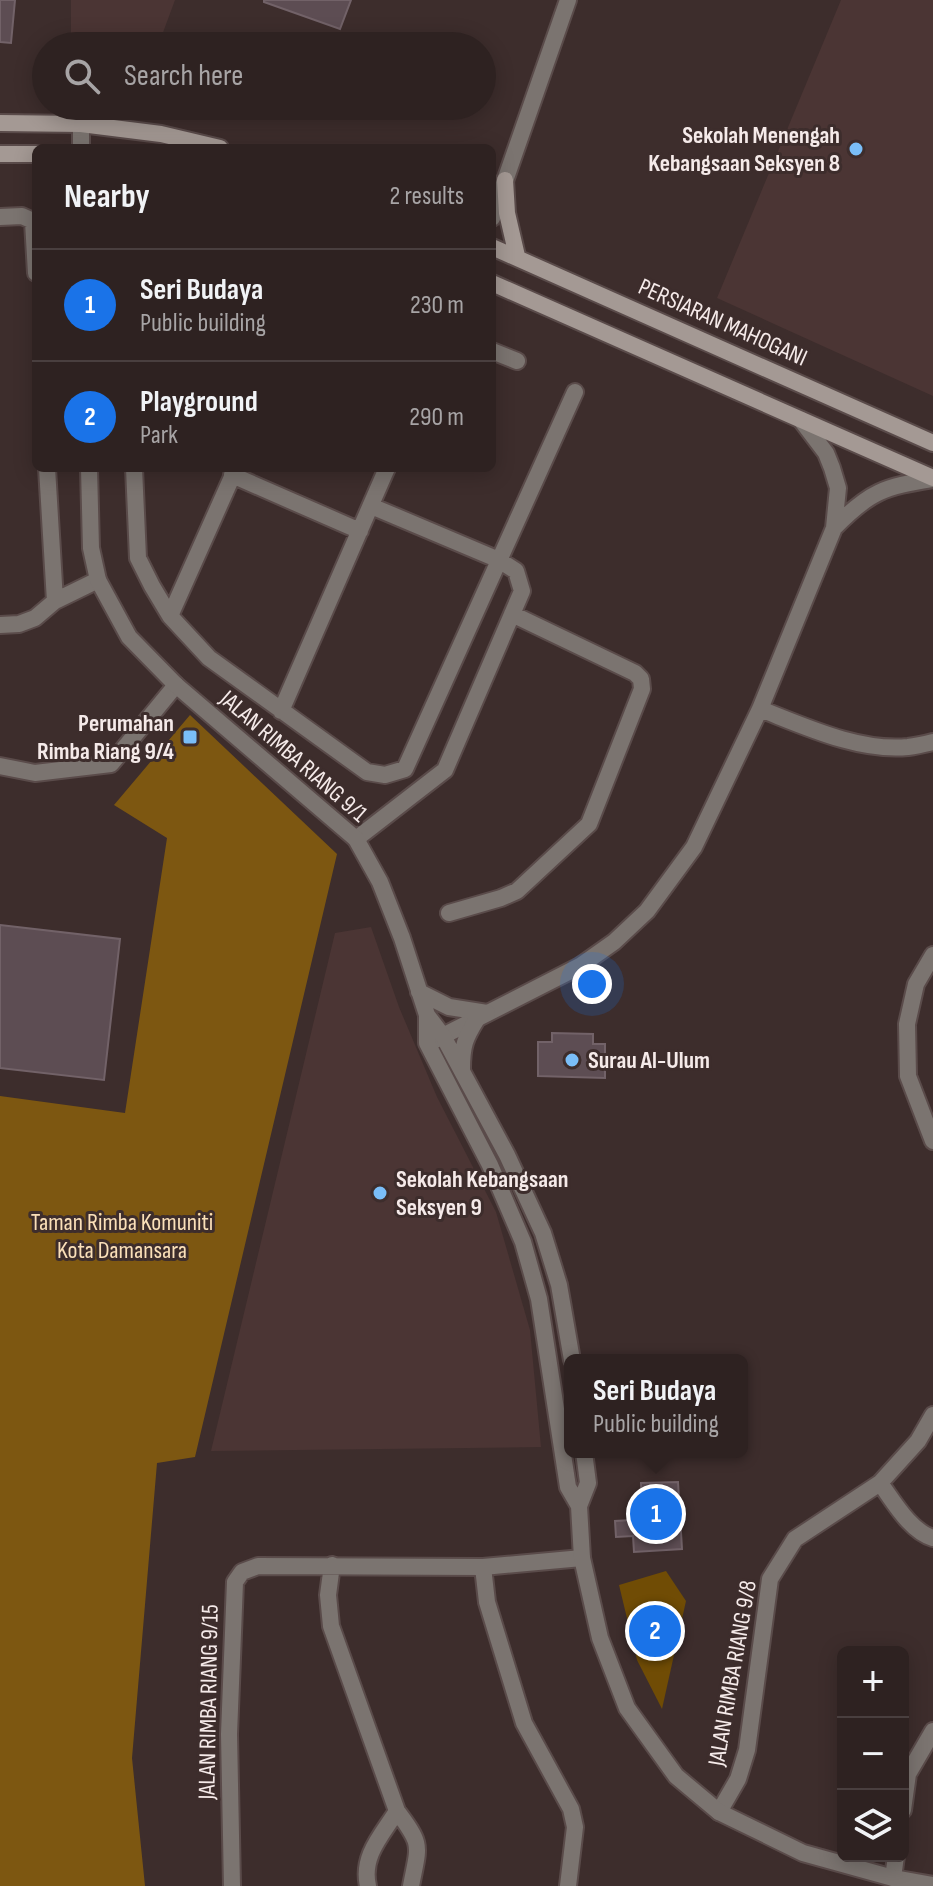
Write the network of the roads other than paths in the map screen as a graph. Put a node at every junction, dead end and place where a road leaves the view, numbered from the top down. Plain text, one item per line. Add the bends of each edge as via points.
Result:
1 (568, 0) edge
2 (0, 123) edge
3 (81, 124) junction
4 (81, 144) edge
5 (203, 144) edge
6 (0, 154) edge
7 (32, 156) edge
8 (505, 180) junction
9 (496, 204) edge
10 (0, 217) edge
11 (32, 221) edge
12 (496, 248) edge
13 (517, 256) junction
14 (496, 285) edge
15 (496, 353) edge
16 (517, 361) dead end
17 (575, 392) dead end
18 (801, 420) junction
19 (933, 443) edge
20 (47, 472) edge
21 (89, 472) edge
22 (134, 472) edge
23 (234, 472) edge
24 (385, 472) edge
25 (933, 479) edge
26 (371, 506) junction
27 (834, 528) junction
28 (360, 531) junction
29 (499, 560) junction
30 (98, 580) junction
31 (55, 601) junction
32 (512, 614) junction
33 (170, 616) junction
34 (0, 625) edge
35 (176, 685) junction
36 (760, 709) junction
37 (281, 711) junction
38 (933, 742) edge
39 (0, 766) edge
40 (356, 839) junction
41 (449, 913) dead end
42 (933, 955) edge
43 (419, 992) junction
44 (482, 1016) junction
45 (435, 1040) junction
46 (463, 1073) junction
47 (933, 1141) edge
48 (571, 1354) edge
49 (563, 1400) edge
50 (933, 1415) edge
51 (585, 1458) edge
52 (880, 1483) junction
53 (579, 1506) junction
54 (933, 1538) edge
55 (582, 1558) junction
56 (332, 1565) junction
57 (483, 1567) junction
58 (933, 1731) edge
59 (906, 1790) edge
60 (397, 1811) junction
61 (719, 1812) junction
62 (895, 1862) edge
63 (893, 1878) junction
64 (933, 1885) edge
65 (232, 1886) edge
66 (368, 1886) edge
67 (411, 1886) edge
68 (568, 1886) edge

1 - 8 street
2 - 3 main road
3 - 4 street
3 - 5 main road
6 - 7 main road
8 - 9 street
8 - 13 main road
10 - 11 street
12 - 13 main road, PERSIARAN MAHOGANI
13 - 19 main road, PERSIARAN MAHOGANI
14 - 18 main road
15 - 16 street
17 - 29 street
18 - 25 main road
18 - 27 street via 832,468 838,488
20 - 31 street
21 - 30 street, JALAN RIMBA RIANG 9/1 via 91,548
22 - 33 street via 138,558
23 - 28 street
23 - 33 street
24 - 26 street
25 - 27 street via 877,492
26 - 28 street
26 - 29 street
27 - 36 street
28 - 37 street
29 - 32 street via 516,571 522,591
29 - 37 street via 405,769 385,775 367,772
30 - 31 street
30 - 35 street, JALAN RIMBA RIANG 9/1 via 129,637
31 - 34 street via 35,618
32 - 40 street via 445,770
32 - 41 street via 635,673 642,689 589,824 517,891
33 - 37 street via 209,658
35 - 39 street via 111,764 35,773
35 - 40 street, JALAN RIMBA RIANG 9/1
36 - 38 street via 871,745
36 - 44 street via 694,847 647,911 580,966
40 - 43 street, JALAN RIMBA RIANG 9/1 via 380,882
42 - 47 street via 916,984 907,1024 908,1076
43 - 44 street
43 - 45 street, JALAN RIMBA RIANG 9/1
44 - 45 street
44 - 46 street via 466,1036
45 - 46 street, JALAN RIMBA RIANG 9/1
45 - 49 street via 523,1242
46 - 48 street, JALAN RIMBA RIANG 9/1 via 543,1233
49 - 53 street via 563,1461
50 - 52 street, JALAN RIMBA RIANG 9/8 via 918,1441
51 - 53 street via 588,1483
52 - 54 street via 908,1521
52 - 61 street, JALAN RIMBA RIANG 9/8 via 795,1539 770,1579 747,1750
53 - 55 street
55 - 57 street, JALAN RIMBA RIANG 9/15
55 - 61 street via 600,1638 627,1708 676,1776
56 - 57 street, JALAN RIMBA RIANG 9/15
56 - 60 street via 331,1626
56 - 65 street, JALAN RIMBA RIANG 9/15 via 258,1566 242,1572 235,1582 229,1734
57 - 68 street via 487,1602 524,1723 571,1809 575,1827
58 - 59 street via 908,1774
60 - 66 street via 368,1858
60 - 67 street via 419,1847
61 - 63 street via 803,1853
62 - 63 street
63 - 64 street

